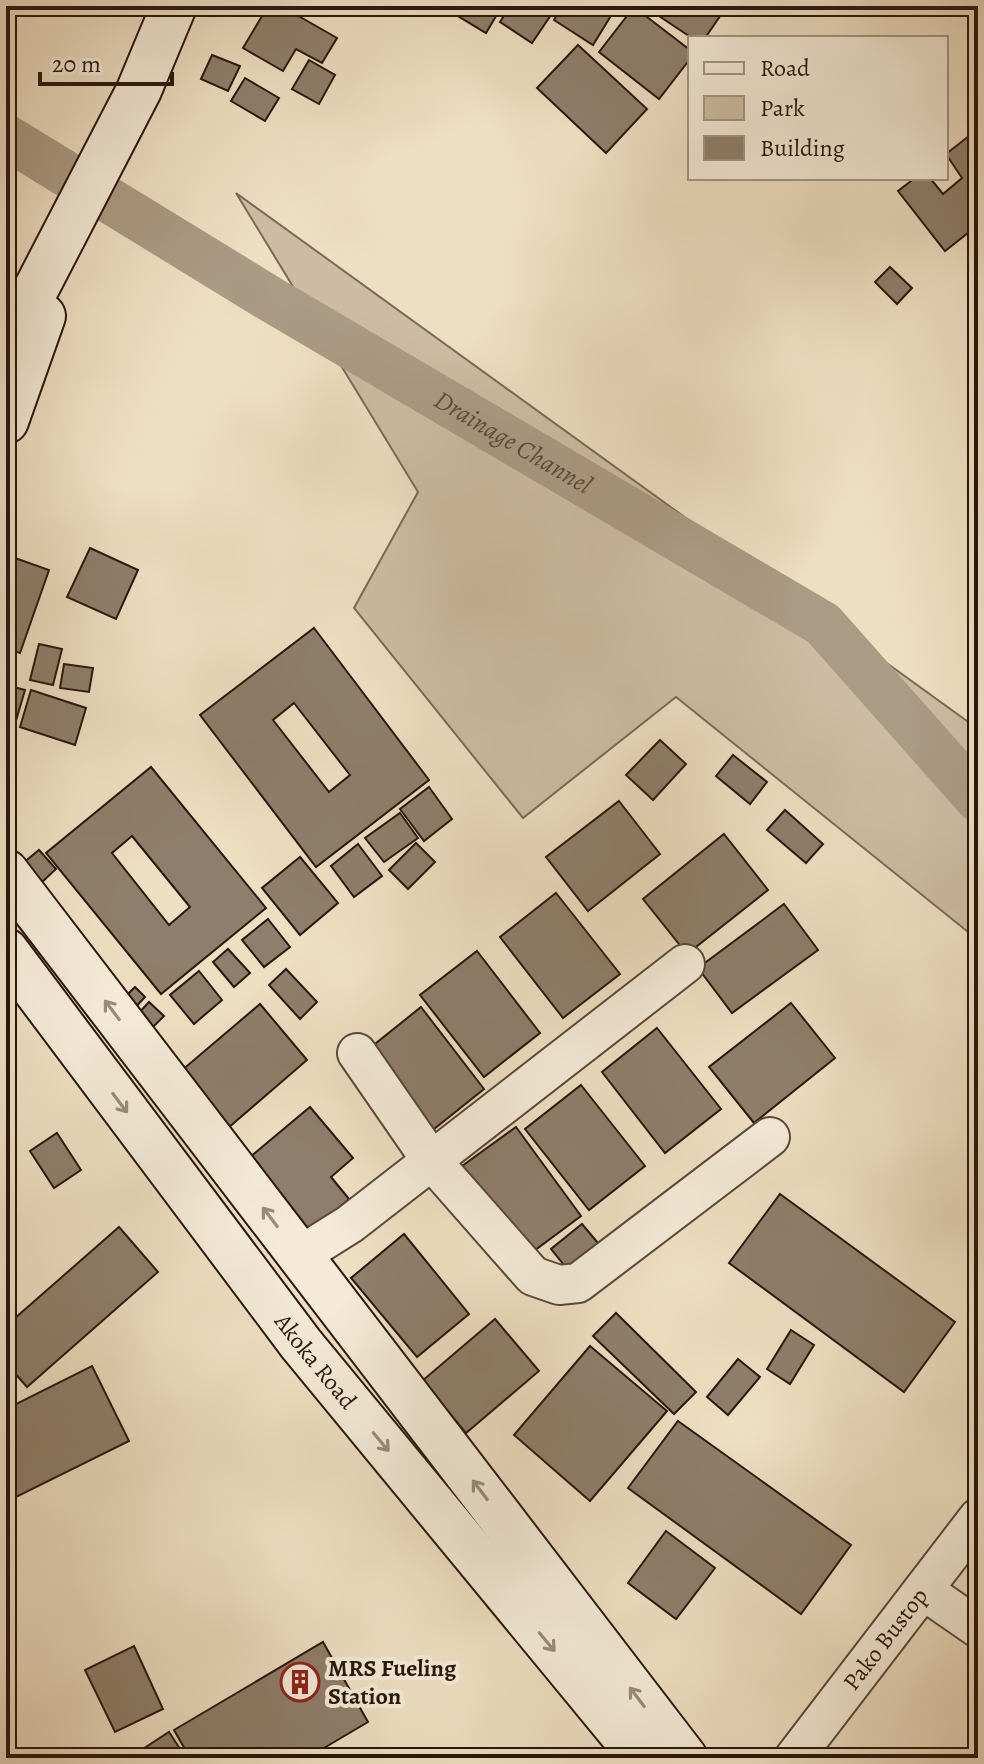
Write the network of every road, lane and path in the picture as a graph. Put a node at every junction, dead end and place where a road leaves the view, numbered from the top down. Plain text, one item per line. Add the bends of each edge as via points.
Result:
1 (174, 6) edge
2 (86, 197) junction
3 (6, 347) edge
4 (6, 421) edge
5 (6, 872) edge
6 (6, 951) edge
7 (685, 964) dead end
8 (357, 1053) dead end
9 (770, 1137) dead end
10 (431, 1160) junction
11 (299, 1256) junction
12 (978, 1518) edge
13 (923, 1590) junction
14 (978, 1628) edge
15 (642, 1758) edge
16 (685, 1758) edge
17 (794, 1758) edge

1 - 2 main road
2 - 3 main road
2 - 4 main road
11 -> 5 main road
6 -> 15 main road, Akoka Road via 301,1344
7 - 10 street
8 - 10 street
9 - 10 street via 578,1283 559,1285 533,1276
10 - 11 street via 350,1224
16 -> 11 main road
12 - 13 street, Pako Bustop
13 - 14 street
13 - 17 street, Pako Bustop

